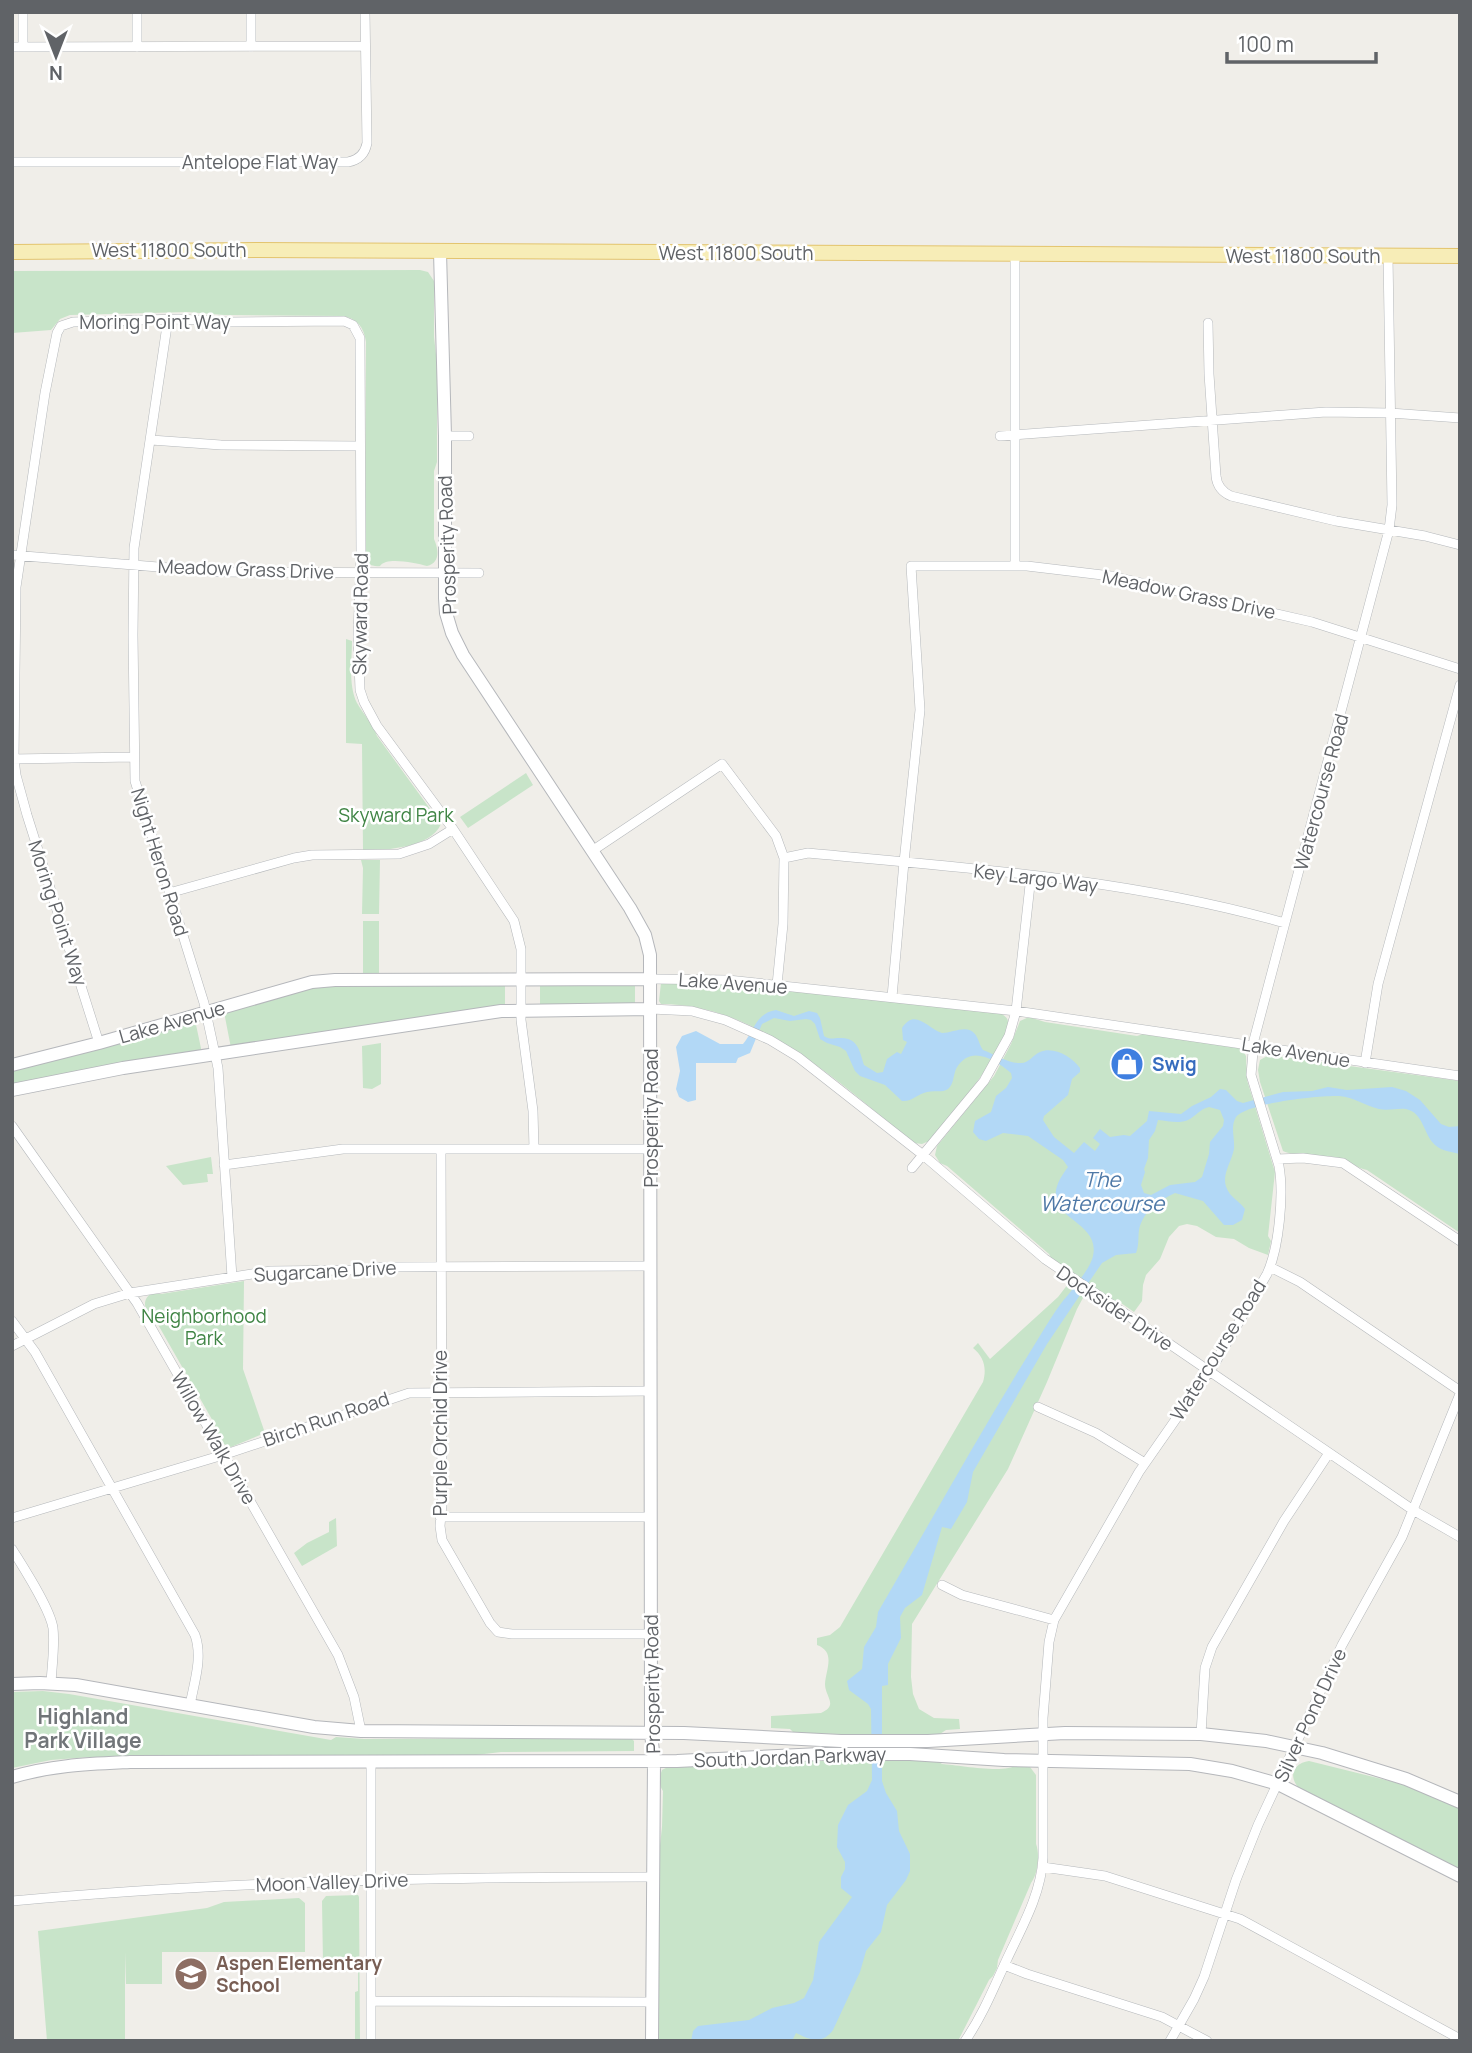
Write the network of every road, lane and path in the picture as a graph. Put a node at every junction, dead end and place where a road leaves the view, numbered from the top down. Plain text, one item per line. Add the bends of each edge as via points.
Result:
1 (23, 12) edge
2 (137, 12) edge
3 (251, 12) edge
4 (365, 12) edge
5 (12, 47) edge
6 (23, 47) junction
7 (137, 47) junction
8 (251, 47) junction
9 (365, 47) junction
10 (12, 162) edge
11 (12, 252) edge
12 (440, 252) junction
13 (1015, 253) junction
14 (1388, 256) junction
15 (1460, 256) edge
16 (168, 319) junction
17 (1208, 323) dead end
18 (353, 325) joint
19 (1390, 413) junction
20 (1460, 418) edge
21 (1211, 421) junction
22 (444, 436) junction
23 (469, 436) dead end
24 (1000, 436) dead end
25 (1015, 436) junction
26 (151, 440) junction
27 (359, 446) junction
28 (1389, 530) junction
29 (1460, 545) edge
30 (16, 556) edge
31 (134, 565) junction
32 (1014, 565) junction
33 (360, 572) junction
34 (479, 573) dead end
35 (444, 574) junction
36 (1361, 637) junction
37 (1460, 669) edge
38 (1460, 685) edge
39 (134, 757) junction
40 (13, 759) edge
41 (453, 829) junction
42 (592, 850) junction
43 (784, 858) junction
44 (904, 862) junction
45 (1031, 876) junction
46 (169, 893) junction
47 (1286, 923) junction
48 (651, 979) junction
49 (522, 980) junction
50 (777, 985) junction
51 (892, 998) junction
52 (651, 1009) junction
53 (522, 1010) junction
54 (1016, 1011) junction
55 (206, 1012) junction
56 (99, 1043) junction
57 (1253, 1045) junction
58 (215, 1054) junction
59 (1365, 1063) junction
60 (12, 1065) edge
61 (1460, 1076) edge
62 (12, 1090) edge
63 (12, 1126) edge
64 (441, 1149) junction
65 (534, 1149) junction
66 (651, 1149) junction
67 (923, 1155) junction
68 (1277, 1160) junction
69 (224, 1165) junction
70 (912, 1168) dead end
71 (1460, 1241) edge
72 (651, 1266) junction
73 (440, 1267) junction
74 (1270, 1267) junction
75 (232, 1277) junction
76 (130, 1293) junction
77 (12, 1321) edge
78 (26, 1339) junction
79 (12, 1346) edge
80 (1209, 1371) junction
81 (440, 1391) junction
82 (651, 1391) junction
83 (1460, 1393) edge
84 (1038, 1407) dead end
85 (1329, 1453) junction
86 (223, 1455) junction
87 (1144, 1463) junction
88 (113, 1488) junction
89 (1413, 1510) junction
90 (440, 1517) junction
91 (651, 1517) junction
92 (12, 1518) edge
93 (1460, 1537) edge
94 (12, 1549) edge
95 (942, 1586) dead end
96 (1054, 1620) junction
97 (651, 1634) junction
98 (51, 1683) junction
99 (12, 1684) edge
100 (190, 1705) junction
101 (360, 1731) junction
102 (651, 1733) junction
103 (1042, 1734) junction
104 (1200, 1734) junction
105 (910, 1747) junction
106 (1295, 1747) junction
107 (841, 1748) junction
108 (653, 1761) junction
109 (1043, 1761) junction
110 (371, 1762) junction
111 (12, 1777) edge
112 (1278, 1784) junction
113 (1460, 1802) edge
114 (1043, 1867) junction
115 (1460, 1876) edge
116 (653, 1877) junction
117 (371, 1880) junction
118 (12, 1901) edge
119 (1226, 1914) junction
120 (1004, 1965) junction
121 (371, 2001) junction
122 (652, 2002) junction
123 (1179, 2026) junction
124 (1460, 2039) edge
125 (372, 2041) edge
126 (652, 2041) edge
127 (965, 2041) edge
128 (1171, 2041) edge
129 (1207, 2041) edge

1 - 6 street
2 - 7 street
3 - 8 street
4 - 9 street, Antelope Flat Way
5 - 6 street
6 - 7 street
7 - 8 street
8 - 9 street
9 - 10 street, Antelope Flat Way via 366,147 352,162
11 - 12 main road, West 11800 South
12 - 13 main road, West 11800 South
12 - 22 street, Prosperity Road
13 - 14 main road, West 11800 South
13 - 25 street
14 - 15 main road, West 11800 South
14 - 19 street, Watercourse Road
16 - 18 street, Moring Point Way via 339,321
16 - 26 street, Night Heron Road
16 - 30 street, Moring Point Way via 73,322 58,329
17 - 21 street
18 - 27 street, Skyward Road via 360,338
19 - 20 street
19 - 21 street via 1326,412
19 - 28 street, Watercourse Road
21 - 25 street
21 - 28 street via 1216,481 1227,494
22 - 23 street
22 - 35 street, Prosperity Road
24 - 25 street
25 - 32 street
26 - 27 street via 221,446
26 - 31 street, Night Heron Road
27 - 33 street, Skyward Road
28 - 29 street
28 - 36 street, Watercourse Road
30 - 31 street, Meadow Grass Drive
30 - 40 street, Moring Point Way
31 - 33 street, Meadow Grass Drive via 219,572
31 - 39 street, Night Heron Road
32 - 36 street, Meadow Grass Drive via 1111,576
32 - 44 street, Meadow Grass Drive via 911,566 920,710
33 - 35 street, Meadow Grass Drive
33 - 41 street, Skyward Road via 358,666 364,702
34 - 35 street, Meadow Grass Drive
35 - 42 street, Prosperity Road via 446,613 457,644
36 - 37 street, Meadow Grass Drive
36 - 47 street, Watercourse Road
38 - 59 street via 1378,984
39 - 40 street
39 - 46 street, Night Heron Road via 135,781
40 - 56 street, Moring Point Way
41 - 46 street via 420,849 399,855 312,855
41 - 49 street, Skyward Road via 514,921 522,948
42 - 43 street via 722,764 776,836
42 - 48 street, Prosperity Road via 641,926
43 - 44 street, Key Largo Way via 808,853
43 - 50 street
44 - 45 street, Key Largo Way
44 - 51 street
45 - 47 street, Key Largo Way via 1168,895
45 - 54 street
46 - 55 street, Night Heron Road
47 - 57 street, Watercourse Road
48 - 49 street, Lake Avenue
48 - 50 street, Lake Avenue
48 - 52 street, Prosperity Road
49 - 53 street, Skyward Road
49 - 55 street, Lake Avenue via 312,982
50 - 51 street, Lake Avenue
51 - 54 street, Lake Avenue
52 - 53 street, Lake Avenue
52 - 66 street, Prosperity Road
52 - 67 street, Lake Avenue via 717,1017 785,1048
53 - 58 street, Lake Avenue
53 - 65 street, Skyward Road
54 - 57 street, Lake Avenue
54 - 67 street via 1012,1030 991,1072
55 - 56 street, Lake Avenue
55 - 58 street, Night Heron Road
56 - 60 street, Lake Avenue
57 - 59 street, Lake Avenue
57 - 68 street, Watercourse Road via 1251,1075
58 - 62 street, Lake Avenue
58 - 69 street, Night Heron Road
59 - 61 street, Lake Avenue
63 - 76 street, Willow Walk Drive
64 - 65 street
64 - 69 street via 335,1149
64 - 73 street, Purple Orchid Drive
65 - 66 street
66 - 72 street, Prosperity Road
67 - 70 street
67 - 80 street, Docksider Drive via 1052,1265
68 - 71 street via 1343,1163
68 - 74 street, Watercourse Road via 1281,1196
69 - 75 street, Night Heron Road
72 - 73 street, Sugarcane Drive
72 - 82 street, Prosperity Road
73 - 75 street, Sugarcane Drive via 286,1270
73 - 81 street, Purple Orchid Drive
74 - 80 street, Watercourse Road
74 - 83 street via 1300,1282
75 - 76 street, Sugarcane Drive
76 - 78 street, Sugarcane Drive via 94,1304
76 - 86 street, Willow Walk Drive
77 - 78 street
78 - 79 street, Sugarcane Drive
78 - 88 street
80 - 85 street, Docksider Drive
80 - 87 street, Watercourse Road
81 - 82 street, Birch Run Road
81 - 86 street, Birch Run Road via 401,1395
81 - 90 street, Purple Orchid Drive
82 - 91 street, Prosperity Road
83 - 89 street, Silver Pond Drive
84 - 87 street via 1096,1433
85 - 89 street, Docksider Drive
85 - 104 street via 1212,1647 1205,1668
86 - 88 street, Birch Run Road
86 - 101 street, Willow Walk Drive via 338,1655 354,1697
87 - 96 street, Watercourse Road
88 - 92 street, Birch Run Road
88 - 100 street via 195,1635 199,1648
89 - 93 street, Docksider Drive
89 - 106 street, Silver Pond Drive
90 - 91 street
90 - 97 street, Purple Orchid Drive via 442,1540 498,1632
91 - 97 street, Prosperity Road
94 - 98 street via 52,1624
95 - 96 street
96 - 103 street, Watercourse Road
97 - 102 street, Prosperity Road
98 - 99 street, South Jordan Parkway
98 - 100 street, South Jordan Parkway
100 - 101 street, South Jordan Parkway
101 - 102 street, South Jordan Parkway
102 - 107 street, South Jordan Parkway
102 - 108 street, Prosperity Road
103 - 104 street, South Jordan Parkway
103 - 105 street, South Jordan Parkway
103 - 109 street, Watercourse Road
104 - 106 street, South Jordan Parkway
105 - 107 street, South Jordan Parkway
105 - 109 street, South Jordan Parkway
106 - 112 street, Silver Pond Drive
106 - 113 street, South Jordan Parkway via 1383,1772
107 - 108 street, South Jordan Parkway
108 - 110 street, South Jordan Parkway
108 - 116 street, Prosperity Road
109 - 112 street, South Jordan Parkway via 1191,1764
109 - 114 street, Watercourse Road
110 - 111 street, South Jordan Parkway via 130,1762 67,1765
110 - 117 street
112 - 115 street, South Jordan Parkway
112 - 119 street, Silver Pond Drive via 1243,1860
114 - 119 street via 1105,1876
114 - 120 street, Watercourse Road
116 - 117 street, Moon Valley Drive
116 - 122 street, Prosperity Road
117 - 118 street, Moon Valley Drive
117 - 121 street
119 - 123 street, Silver Pond Drive via 1204,1976
119 - 124 street
120 - 123 street
120 - 127 street, Watercourse Road
121 - 122 street
121 - 125 street
122 - 126 street, Prosperity Road
123 - 128 street, Silver Pond Drive
123 - 129 street

